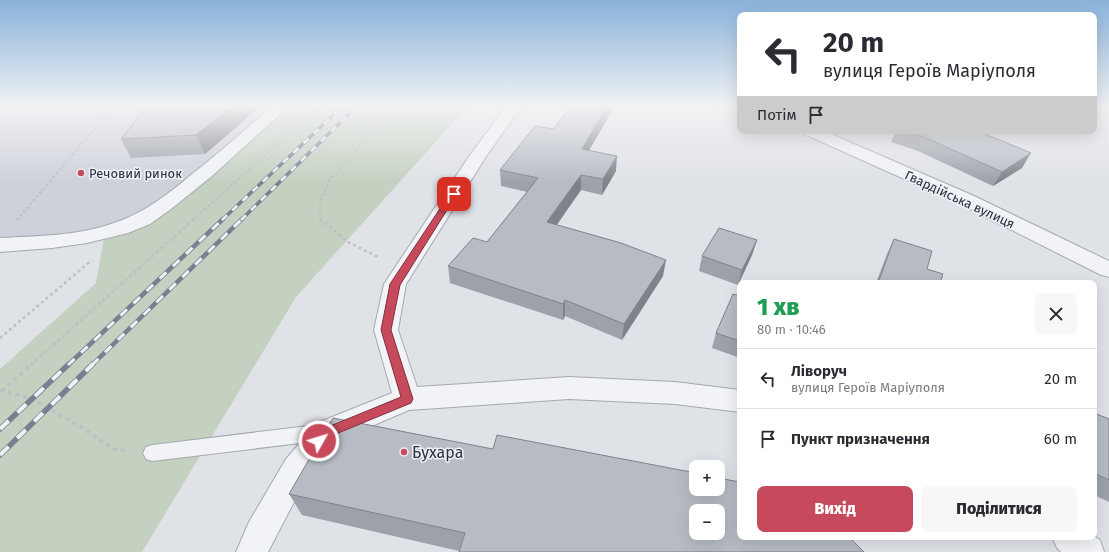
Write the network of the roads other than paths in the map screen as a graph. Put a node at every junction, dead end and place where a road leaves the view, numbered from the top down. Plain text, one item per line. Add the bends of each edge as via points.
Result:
1 (252, 132) edge
2 (496, 132) edge
3 (817, 134) edge
4 (0, 245) edge
5 (1109, 270) edge
6 (407, 399) junction
7 (737, 401) edge
8 (327, 432) junction
9 (152, 454) road end
10 (1072, 540) edge
11 (252, 552) edge
12 (1088, 552) edge

1 - 4 street via 199,179 139,222 105,233 66,241
2 - 6 street via 395,284 386,330
3 - 5 street, Гвардійська вулиця via 967,200
6 - 7 street via 569,388 675,393
6 - 8 street
8 - 9 lane
8 - 11 street via 296,469
10 - 12 street

